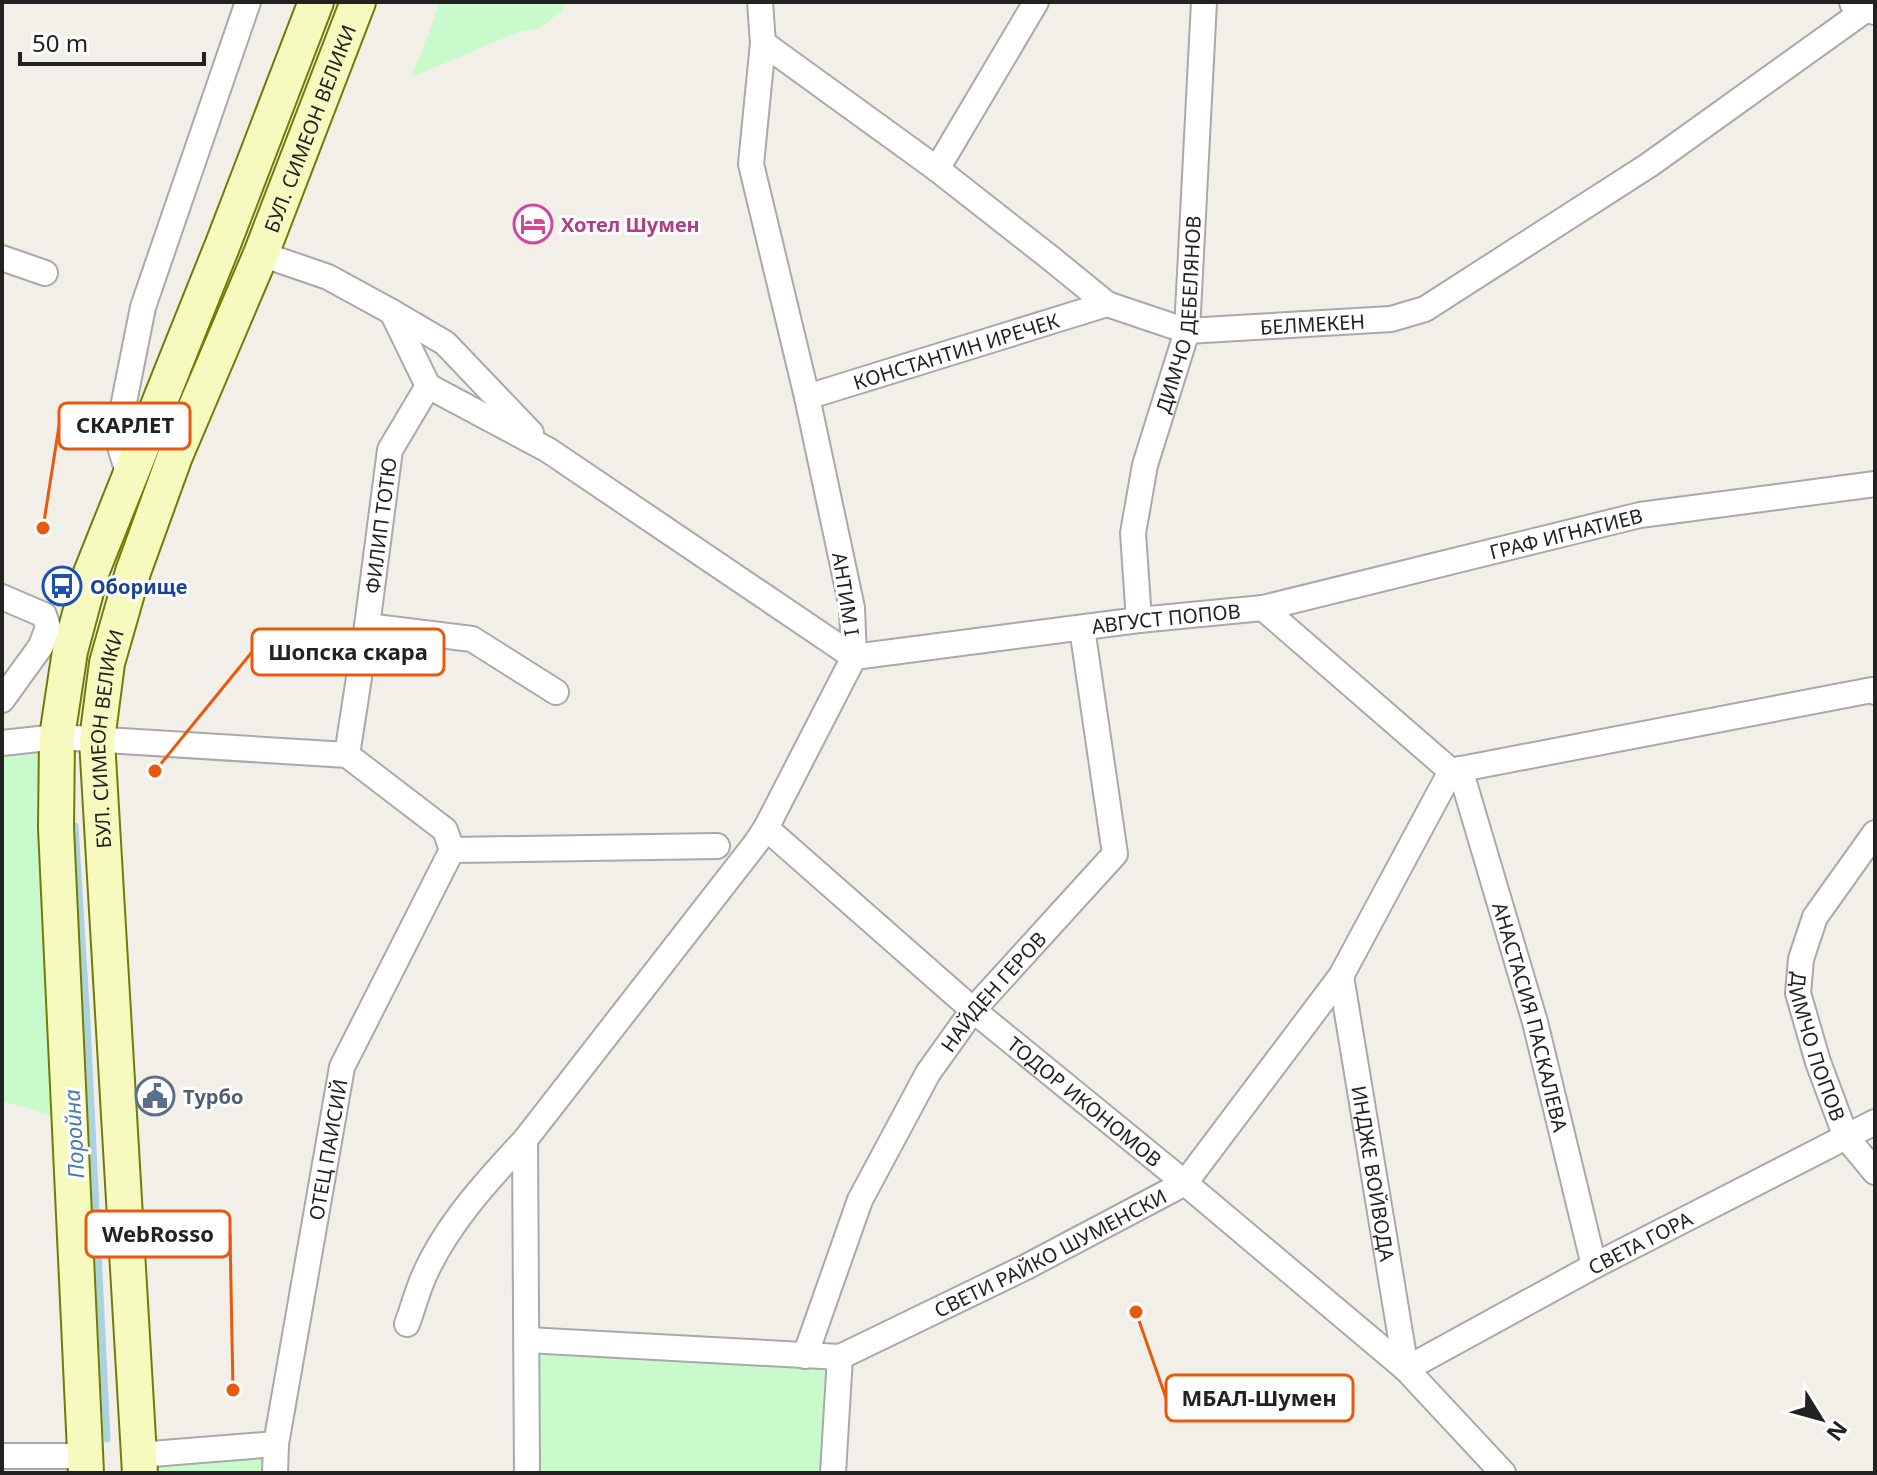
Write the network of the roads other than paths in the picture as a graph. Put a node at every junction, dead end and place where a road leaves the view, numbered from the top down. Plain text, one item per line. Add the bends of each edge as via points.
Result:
1 (248, 2) edge
2 (316, 2) edge
3 (358, 2) edge
4 (760, 2) edge
5 (1036, 2) edge
6 (1204, 2) edge
7 (1864, 11) edge
8 (763, 43) junction
9 (937, 169) junction
10 (261, 254) junction
11 (2, 258) edge
12 (45, 273) dead end
13 (1107, 304) junction
14 (392, 312) junction
15 (1187, 331) junction
16 (428, 386) junction
17 (807, 397) junction
18 (548, 450) junction
19 (129, 476) junction
20 (1875, 484) edge
21 (2, 597) edge
22 (1263, 608) junction
23 (1139, 620) junction
24 (367, 626) junction
25 (1082, 628) junction
26 (854, 657) junction
27 (1874, 691) edge
28 (556, 692) dead end
29 (2, 700) edge
30 (57, 737) junction
31 (97, 740) junction
32 (2, 743) edge
33 (347, 755) junction
34 (1455, 770) junction
35 (766, 828) junction
36 (1875, 833) edge
37 (717, 846) dead end
38 (452, 850) junction
39 (1341, 976) junction
40 (973, 1010) junction
41 (1875, 1122) edge
42 (1846, 1137) junction
43 (525, 1140) junction
44 (1875, 1172) edge
45 (1185, 1183) junction
46 (1594, 1266) junction
47 (407, 1324) dead end
48 (527, 1340) junction
49 (805, 1356) junction
50 (840, 1357) junction
51 (1406, 1369) junction
52 (276, 1444) junction
53 (2, 1456) edge
54 (86, 1464) edge
55 (140, 1464) edge
56 (275, 1473) edge
57 (527, 1473) edge
58 (833, 1473) edge
59 (1503, 1473) edge

1 - 19 street via 143,307 117,437
2 - 19 main road, БУЛ. СИМЕОН ВЕЛИКИ
3 - 10 main road, БУЛ. СИМЕОН ВЕЛИКИ
4 - 8 street, АНТИМ I
5 - 9 street
6 - 15 street, ДИМЧО ДЕБЕЛЯНОВ
7 - 15 street, БЕЛМЕКЕН via 1649,165 1425,309 1391,319
8 - 9 street, БЕЛМЕКЕН
8 - 17 street, АНТИМ I via 751,164
9 - 13 street, БЕЛМЕКЕН
10 - 14 street via 328,277
10 - 31 main road, БУЛ. СИМЕОН ВЕЛИКИ via 175,456 133,572 107,663
11 - 12 street
13 - 15 street, БЕЛМЕКЕН
13 - 17 street, КОНСТАНТИН ИРЕЧЕК
14 - 16 street
14 - 18 street via 445,343
15 - 23 street, ДИМЧО ДЕБЕЛЯНОВ via 1145,465 1133,533
16 - 18 street
16 - 24 street, ФИЛИП ТОТЮ via 390,450
17 - 26 street, АНТИМ I via 852,608
18 - 26 street
19 - 30 main road, БУЛ. СИМЕОН ВЕЛИКИ via 91,573 70,651
20 - 22 street, ГРАФ ИГНАТИЕВ via 1640,515
21 - 29 street via 44,615 48,627 41,646
22 - 23 street, АВГУСТ ПОПОВ
22 - 34 street, АВГУСТ ПОПОВ
23 - 25 street, АВГУСТ ПОПОВ
24 - 28 street via 472,639
24 - 33 street, ФИЛИП ТОТЮ
25 - 26 street, АВГУСТ ПОПОВ
25 - 40 street, НАЙДЕН ГЕРОВ via 1115,854
26 - 35 street, АНТИМ I
27 - 34 street
30 - 31 street
30 - 32 street
30 - 54 main road, БУЛ. СИМЕОН ВЕЛИКИ via 56,828
31 - 33 street
31 - 55 main road, БУЛ. СИМЕОН ВЕЛИКИ
33 - 38 street via 445,830
34 - 39 street, СВЕТИ РАЙКО ШУМЕНСКИ
34 - 46 street, АНАСТАСИЯ ПАСКАЛЕВА via 1535,1022
35 - 40 street, ТОДОР ИКОНОМОВ
35 - 43 street, АНТИМ I
36 - 42 street, ДИМЧО ПОПОВ via 1815,917 1801,959 1798,993
37 - 38 street
38 - 52 street, ОТЕЦ ПАИСИЙ via 342,1067
39 - 45 street, СВЕТИ РАЙКО ШУМЕНСКИ
39 - 51 street, ИНДЖЕ ВОЙВОДА
40 - 45 street, ТОДОР ИКОНОМОВ
40 - 49 street, НАЙДЕН ГЕРОВ via 928,1073 860,1200
41 - 42 street, СВЕТА ГОРА
42 - 44 street, ДИМЧО ПОПОВ
42 - 46 street, СВЕТА ГОРА
43 - 47 street, АНТИМ I via 452,1228 424,1276
43 - 48 street
45 - 50 street, СВЕТИ РАЙКО ШУМЕНСКИ
45 - 51 street, ТОДОР ИКОНОМОВ
46 - 51 street, СВЕТА ГОРА
48 - 49 street, СВЕТИ РАЙКО ШУМЕНСКИ
48 - 57 street
49 - 50 street, СВЕТИ РАЙКО ШУМЕНСКИ
50 - 58 street
51 - 59 street, ТОДОР ИКОНОМОВ
52 - 55 street
52 - 56 street, ОТЕЦ ПАИСИЙ
53 - 54 street

